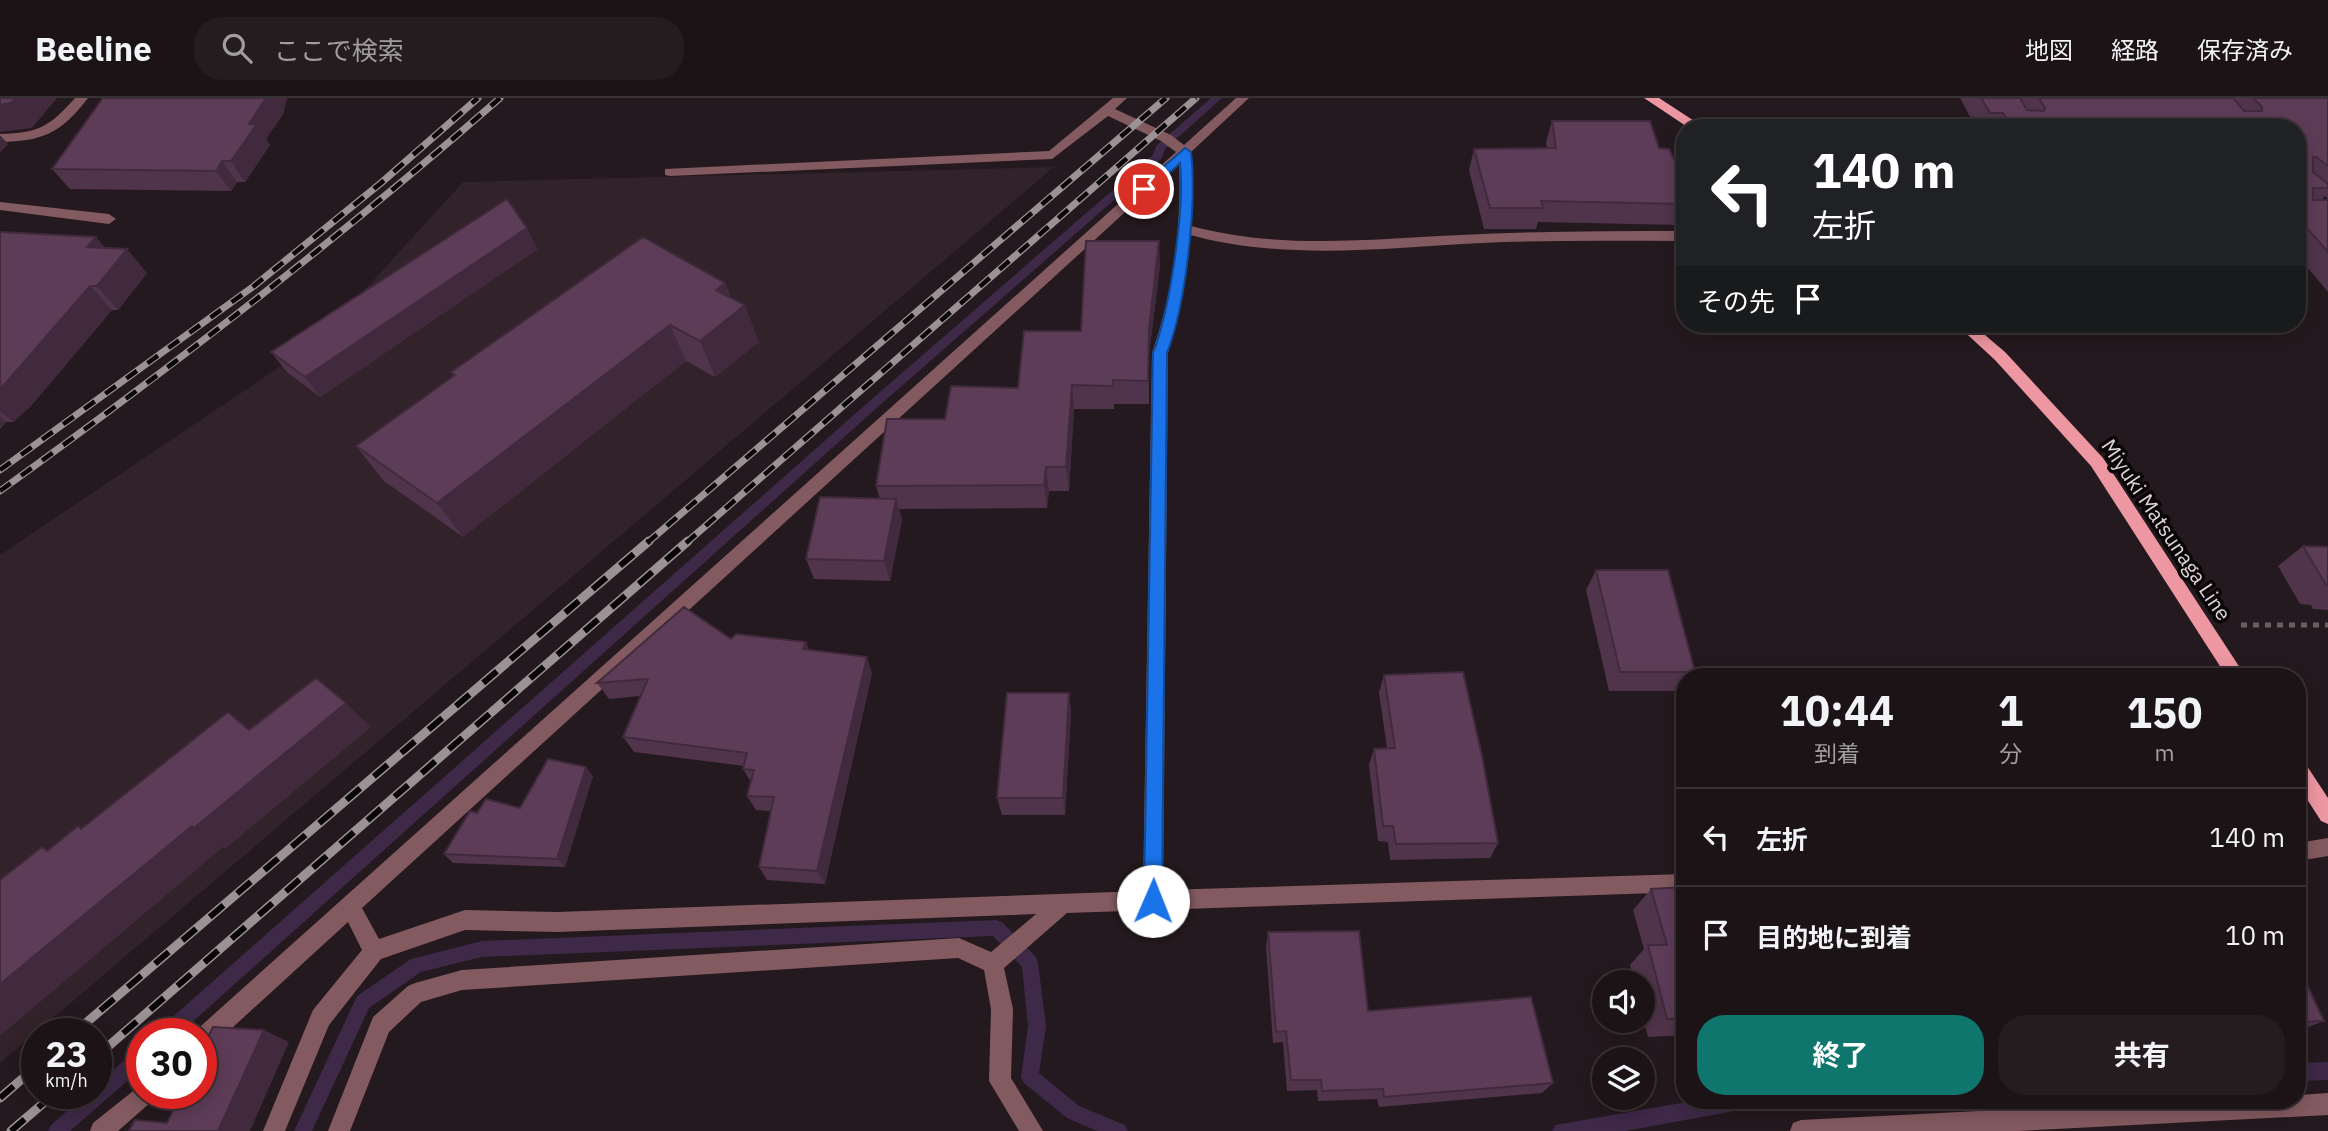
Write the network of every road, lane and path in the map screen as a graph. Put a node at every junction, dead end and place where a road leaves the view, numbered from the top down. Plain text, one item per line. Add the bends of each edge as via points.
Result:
1 (82, 98) edge
2 (1121, 98) edge
3 (1242, 98) edge
4 (1650, 98) edge
5 (1106, 110) junction
6 (1684, 119) edge
7 (0, 138) edge
8 (1174, 144) junction
9 (670, 172) dead end
10 (0, 206) edge
11 (109, 219) dead end
12 (1184, 229) junction
13 (1676, 236) edge
14 (1973, 333) edge
15 (2202, 624) junction
16 (2328, 625) edge
17 (2231, 668) edge
18 (2306, 781) edge
19 (2328, 815) edge
20 (2328, 847) edge
21 (2306, 851) edge
22 (1676, 883) edge
23 (1153, 901) junction
24 (1063, 902) junction
25 (350, 906) junction
26 (374, 951) junction
27 (995, 963) junction
28 (217, 1027) edge
29 (2328, 1104) edge
30 (2306, 1105) edge
31 (126, 1109) edge
32 (2230, 1109) edge
33 (102, 1131) edge
34 (274, 1131) edge
35 (339, 1131) edge
36 (1032, 1131) edge
37 (1801, 1131) edge

1 - 7 street via 53,131 32,138
2 - 5 street
3 - 8 street
4 - 6 main road
5 - 8 street
5 - 9 street via 1052,155
8 - 12 street via 1187,176
8 - 25 street
10 - 11 street
12 - 13 street via 1229,242 1300,247 1508,237
12 - 23 street via 1168,333 1160,353
14 - 15 main road, Miyuki Matsunaga Line via 2097,462
15 - 16 path
15 - 17 main road, Miyuki Matsunaga Line
18 - 19 main road
20 - 21 street
22 - 23 street
23 - 24 street
24 - 26 street via 557,922 465,920
24 - 27 street
25 - 26 street
25 - 28 street
26 - 34 street via 321,1018
27 - 35 street via 959,948 462,980 415,993 381,1026
27 - 36 street via 1002,1009 1000,1081
29 - 30 street
31 - 33 street
32 - 37 street

